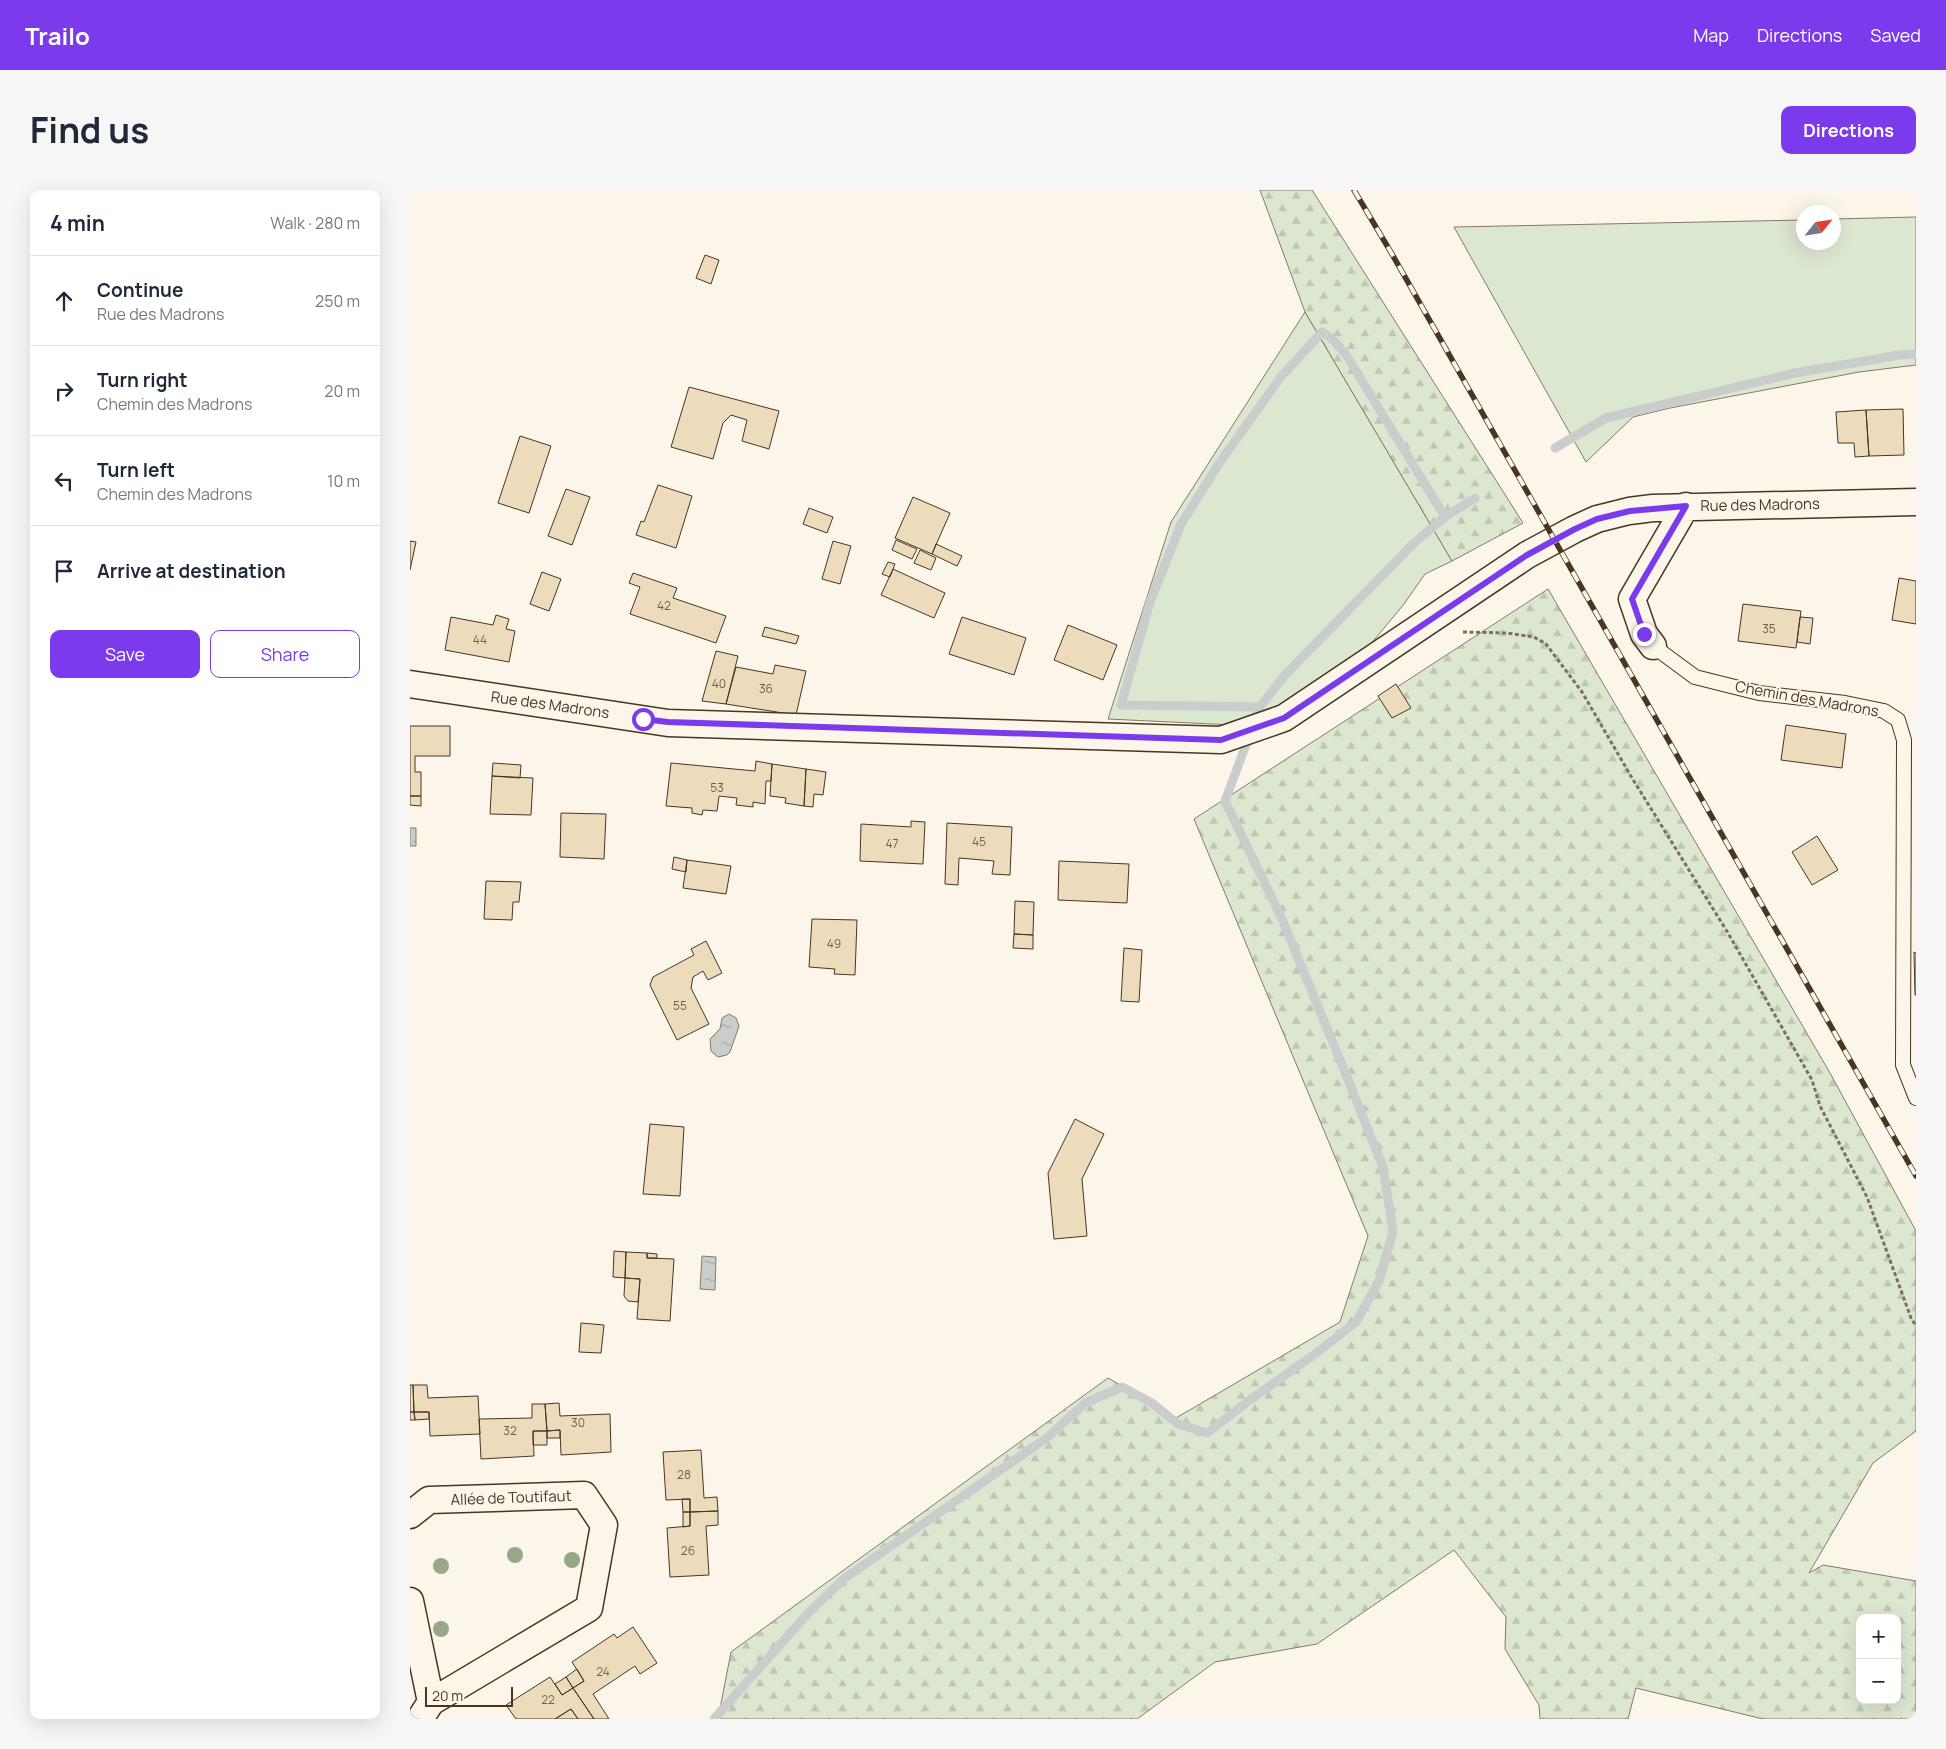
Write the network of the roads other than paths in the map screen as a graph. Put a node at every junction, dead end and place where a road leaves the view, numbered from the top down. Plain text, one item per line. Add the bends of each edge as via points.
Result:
1 (1916, 502) edge
2 (1686, 506) junction
3 (1653, 646) joint
4 (410, 684) edge
5 (1916, 1098) edge
6 (410, 1515) edge
7 (410, 1601) edge
8 (426, 1711) edge

1 - 2 street, Rue des Madrons
2 - 3 street, Chemin des Madrons via 1632,599 1644,634
2 - 4 street, Rue des Madrons via 1630,511 1597,519 1575,529 1527,555 1284,718 1221,740 668,722
3 - 5 lane, Chemin des Madrons via 1695,677 1759,693 1884,711 1898,720 1904,740 1903,1064
6 - 8 street, Allée de Toutifaut via 429,1500 584,1495 604,1524 589,1608
7 - 8 street, Allée de Toutifaut

